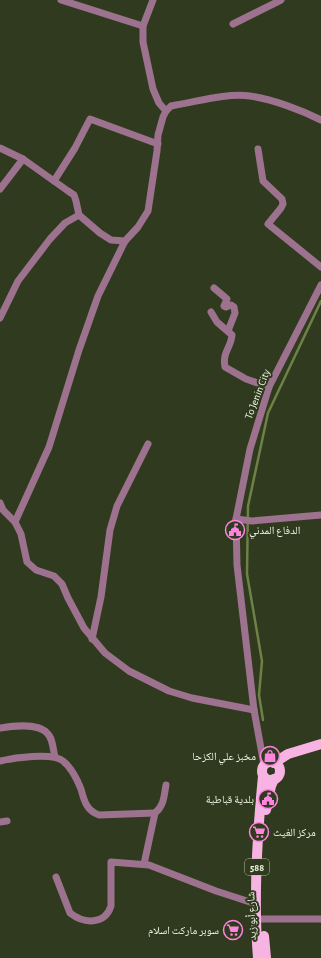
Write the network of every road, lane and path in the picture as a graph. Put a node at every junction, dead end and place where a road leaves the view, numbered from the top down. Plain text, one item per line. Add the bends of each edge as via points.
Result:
1 (61, 0) edge
2 (153, 0) edge
3 (281, 0) edge
4 (233, 24) dead end
5 (143, 26) junction
6 (166, 111) junction
7 (321, 120) edge
8 (158, 144) junction
9 (0, 148) edge
10 (258, 149) dead end
11 (23, 159) junction
12 (54, 181) junction
13 (0, 188) edge
14 (79, 215) junction
15 (125, 241) junction
16 (321, 267) edge
17 (321, 285) edge
18 (214, 288) dead end
19 (211, 312) dead end
20 (0, 318) edge
21 (228, 331) junction
22 (269, 388) junction
23 (148, 444) dead end
24 (0, 503) edge
25 (321, 515) edge
26 (236, 519) junction
27 (15, 522) junction
28 (92, 639) junction
29 (254, 710) junction
30 (0, 728) edge
31 (321, 744) edge
32 (55, 757) junction
33 (0, 761) edge
34 (269, 764) junction
35 (263, 776) junction
36 (274, 779) junction
37 (166, 785) dead end
38 (155, 814) junction
39 (144, 864) junction
40 (56, 876) dead end
41 (256, 904) junction
42 (262, 919) junction
43 (321, 919) edge
44 (258, 958) edge
45 (266, 958) edge

1 - 5 street
2 - 5 street
3 - 4 street
5 - 6 street via 143,42 153,89
6 - 7 street via 176,105 231,96 250,96 306,112
6 - 8 street via 161,123
8 - 12 street via 90,119
8 - 15 street via 148,211
9 - 11 street
10 - 16 street via 263,181 282,199 283,204 268,224
11 - 12 street
11 - 13 street
12 - 14 street via 74,195
14 - 15 street via 111,240
14 - 20 street via 65,223 46,244 18,281
15 - 27 street via 98,296 49,447
17 - 22 street, To Jenin City
18 - 21 street via 227,299 224,306 234,307 235,313
19 - 21 street via 217,322
21 - 22 street via 232,339 224,354 225,368
22 - 26 street, To Jenin City via 250,449
23 - 28 street via 117,506 110,530 101,597
24 - 27 street
25 - 26 street via 252,521
26 - 29 street, To Jenin City via 237,566
27 - 28 street via 21,534 27,562 36,570 54,576 62,584
28 - 29 street via 105,653 129,671 169,691
29 - 34 street, To Jenin City
30 - 32 street via 35,727 47,732
31 - 34 main road via 288,754
32 - 33 street
32 - 38 street via 63,760 76,777 85,802 95,814
34 - 35 main road via 262,771
34 - 36 main road via 279,770 278,776
35 - 36 main road
35 - 41 main road, شارع أبو زيد / 588
36 - 42 main road, شارع أبو زيد / 588 via 267,801 265,820
37 - 38 street via 163,804
38 - 39 street
39 - 40 street via 111,862 111,906 105,916 93,921 84,920 70,913
39 - 41 street
41 - 44 main road, شارع أبو زيد / 588
42 - 43 street
42 - 45 main road, شارع أبو زيد / 588

